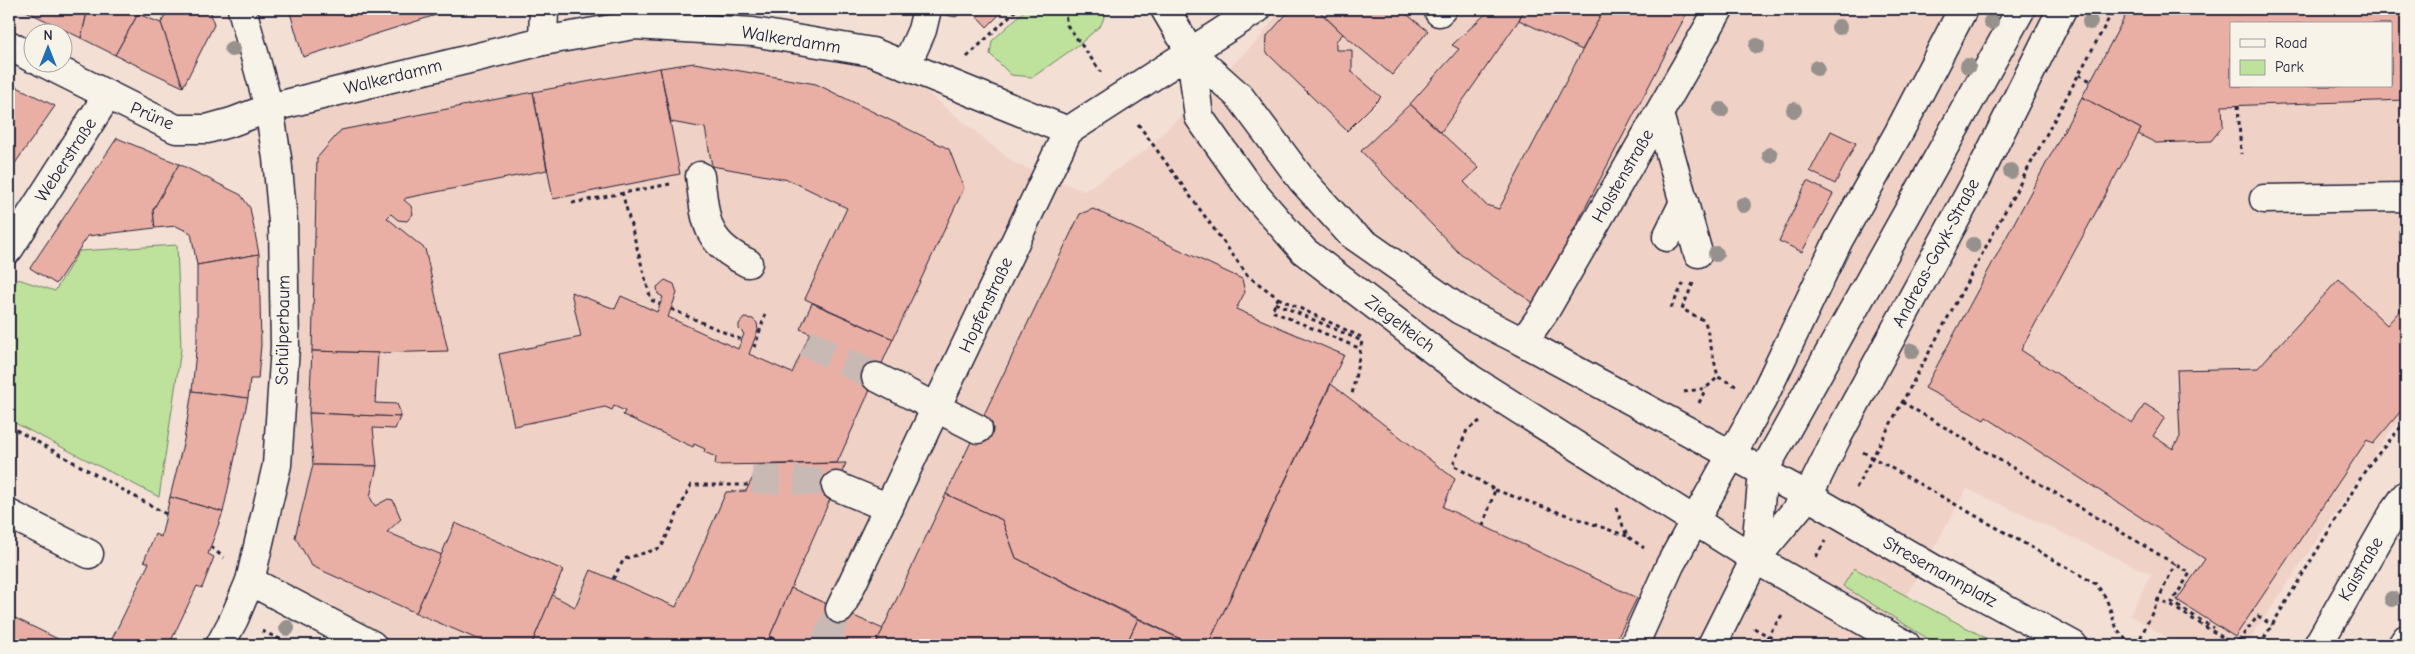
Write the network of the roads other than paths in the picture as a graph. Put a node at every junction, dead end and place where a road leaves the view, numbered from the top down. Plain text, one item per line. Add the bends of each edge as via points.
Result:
1 (242, 9) edge
2 (544, 9) edge
3 (927, 9) edge
4 (1165, 9) edge
5 (1257, 9) edge
6 (1719, 9) edge
7 (1963, 9) edge
8 (2022, 9) edge
9 (2062, 9) edge
10 (543, 41) junction
11 (9, 46) edge
12 (22, 53) edge
13 (1191, 53) junction
14 (906, 66) junction
15 (61, 72) edge
16 (108, 96) junction
17 (269, 108) junction
18 (1658, 114) junction
19 (1068, 132) junction
20 (700, 176) road end
21 (2406, 197) edge
22 (2264, 198) dead end
23 (1684, 202) junction
24 (1667, 237) dead end
25 (9, 249) edge
26 (1698, 253) road end
27 (748, 263) dead end
28 (1523, 342) junction
29 (876, 377) tunnel mouth
30 (936, 409) junction
31 (978, 429) dead end
32 (1731, 456) junction
33 (1763, 472) junction
34 (836, 486) tunnel mouth
35 (2406, 495) edge
36 (1808, 496) junction
37 (889, 508) junction
38 (9, 514) edge
39 (1695, 521) junction
40 (88, 554) dead end
41 (1755, 559) junction
42 (250, 581) junction
43 (840, 610) tunnel mouth
44 (2406, 639) edge
45 (220, 645) edge
46 (372, 645) edge
47 (1634, 645) edge
48 (1712, 645) edge
49 (1906, 645) edge
50 (2073, 645) edge
51 (2318, 645) edge
52 (2402, 645) edge

1 - 17 street, Schülperbaum
2 - 10 street
3 - 14 street via 922,30
4 - 13 street, Ziegelteich
5 - 13 street
6 - 18 street, Holstenstraße
7 - 32 street via 1838,241 1773,378
8 - 33 street
9 - 36 street, Andreas-Gayk-Straße via 1972,187
10 - 14 street, Walkerdamm via 634,25 753,32 872,52
10 - 17 street, Walkerdamm
11 - 12 street
13 - 19 street
13 - 28 street, Ziegelteich via 1240,97 1302,180 1350,233 1460,310
13 - 39 street, Ziegelteich via 1199,117 1250,189 1304,251 1471,379
14 - 19 street, Walkerdamm
15 - 16 street, Prüne
16 - 17 street, Prüne via 176,129 206,129
16 - 25 street, Weberstraße
17 - 42 street, Schülperbaum via 283,222 285,348 277,464
18 - 23 street
18 - 28 street, Holstenstraße via 1545,311
19 - 30 street, Hopfenstraße
20 - 27 street via 706,220 714,241 729,254
21 - 22 street
23 - 24 street
23 - 26 street
28 - 32 street, Ziegelteich
29 - 30 street
30 - 31 street
30 - 37 street, Hopfenstraße
32 - 33 street, Ziegelteich
32 - 39 street
33 - 36 street, Stresemannplatz
33 - 41 street
34 - 37 street
35 - 51 street, Kaistraße
36 - 41 street, Andreas-Gayk-Straße
36 - 50 street, Stresemannplatz
37 - 43 street, Hopfenstraße
38 - 40 street
39 - 41 street, Ziegelteich
39 - 47 street via 1670,565
41 - 48 street
41 - 49 street
42 - 45 street, Schülperbaum
42 - 46 street
44 - 52 street

